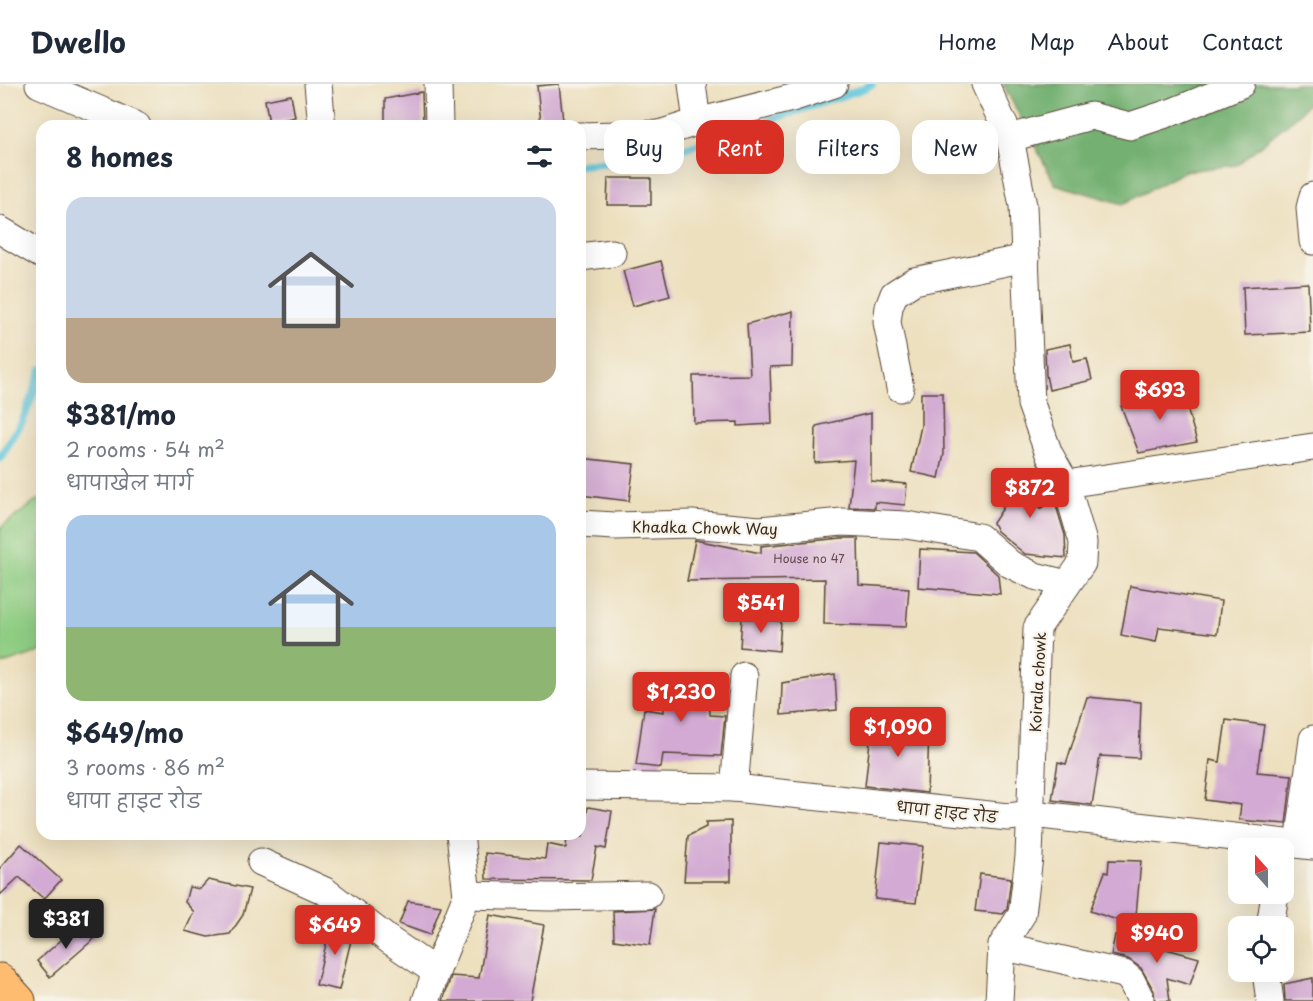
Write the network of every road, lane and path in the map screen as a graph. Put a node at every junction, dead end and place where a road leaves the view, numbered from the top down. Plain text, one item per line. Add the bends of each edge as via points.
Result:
1 (39, 84) edge
2 (318, 84) edge
3 (438, 84) edge
4 (692, 84) edge
5 (834, 84) edge
6 (985, 84) edge
7 (1241, 84) edge
8 (123, 120) edge
9 (321, 120) edge
10 (439, 120) edge
11 (697, 120) edge
12 (705, 120) edge
13 (696, 122) edge
14 (586, 136) edge
15 (1010, 138) junction
16 (1313, 196) edge
17 (0, 230) edge
18 (1313, 241) edge
19 (36, 251) edge
20 (612, 253) dead end
21 (586, 255) edge
22 (1026, 258) junction
23 (900, 388) dead end
24 (1313, 447) edge
25 (1066, 484) junction
26 (586, 524) edge
27 (1067, 584) junction
28 (744, 676) dead end
29 (1313, 739) edge
30 (586, 786) edge
31 (734, 788) junction
32 (1032, 814) junction
33 (1235, 838) edge
34 (461, 840) edge
35 (1294, 845) edge
36 (261, 862) dead end
37 (467, 895) junction
38 (648, 895) dead end
39 (1002, 946) junction
40 (436, 972) junction
41 (0, 980) edge
42 (1267, 982) edge
43 (998, 998) edge
44 (1140, 998) dead end
45 (19, 1001) edge
46 (426, 1001) edge
47 (1270, 1001) edge

1 - 8 street
2 - 9 street
3 - 10 street
4 - 11 street
5 - 12 street
6 - 15 street, Koirala chowk
7 - 15 street via 1130,126 1091,116
13 - 14 street via 659,134
15 - 22 street, Koirala chowk via 1023,206
16 - 18 street
17 - 19 street
20 - 21 street
22 - 23 street via 914,281 894,294 887,322
22 - 25 street, Koirala chowk via 1031,404 1049,454
24 - 25 street
25 - 27 street, Koirala chowk via 1083,542 1082,563
26 - 27 street, Khadka Chowk Way via 692,524 760,530 842,522 906,525 979,537 1010,564 1035,576
27 - 32 street, Koirala chowk via 1037,628
28 - 31 street
29 - 35 street
30 - 31 street, धापा हाइट रोड
31 - 32 street, धापा हाइट रोड via 1008,817
32 - 33 street, धापा हाइट रोड
32 - 39 street, Koirala chowk via 1022,914
34 - 37 street
36 - 40 street via 326,891
37 - 38 street
37 - 40 street
39 - 43 street, Koirala chowk
39 - 44 street via 1124,974
40 - 46 street
41 - 45 main road
42 - 47 street

